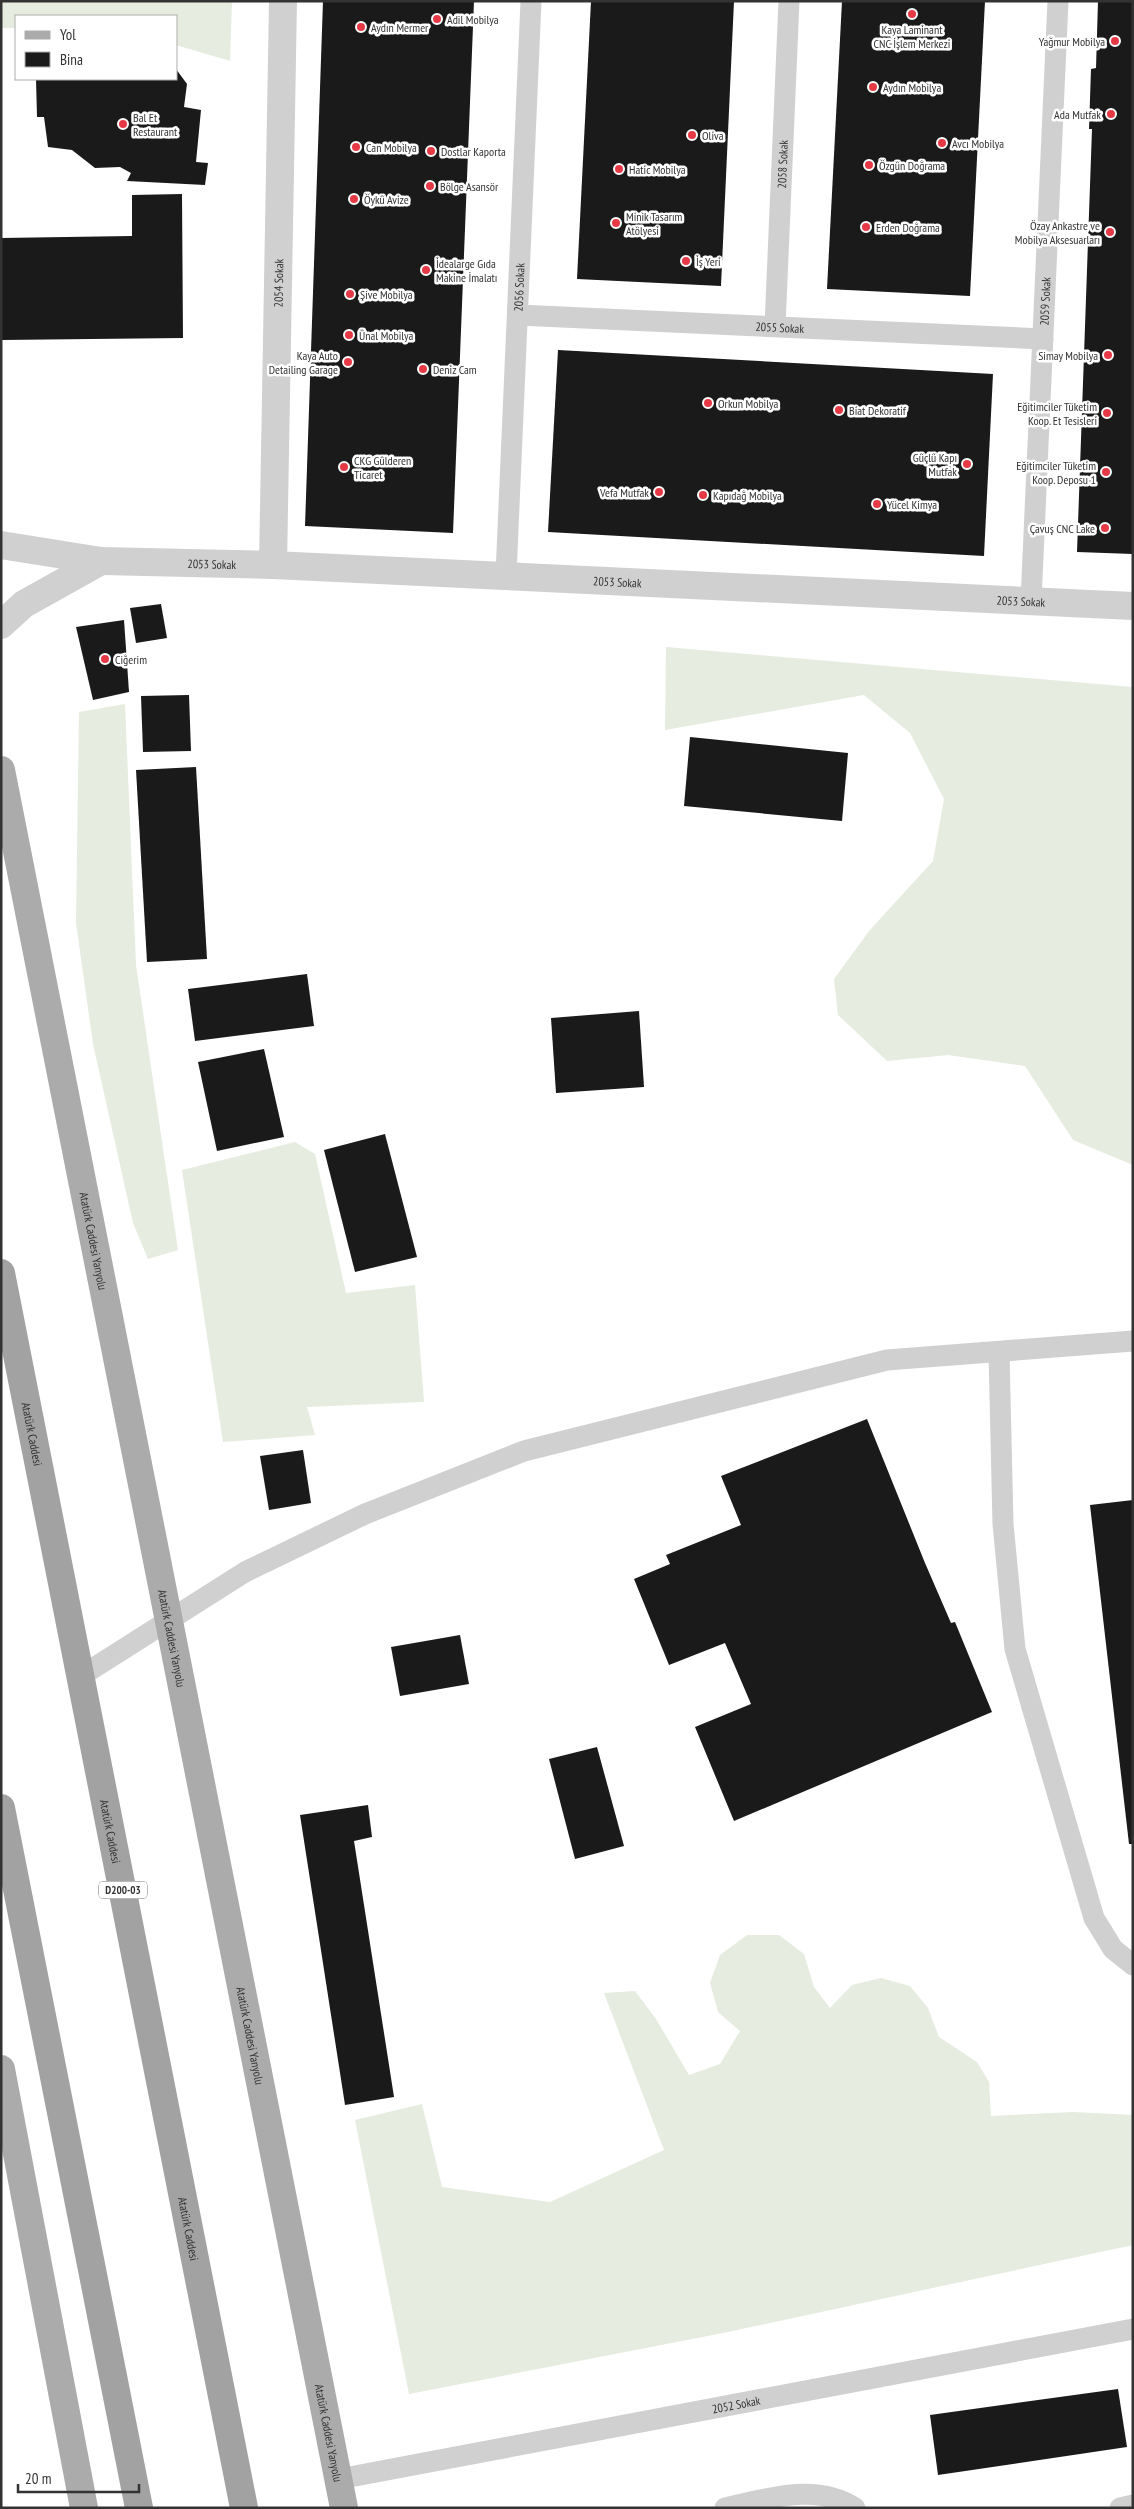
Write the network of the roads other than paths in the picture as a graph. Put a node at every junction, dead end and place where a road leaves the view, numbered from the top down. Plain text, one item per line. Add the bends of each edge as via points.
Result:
1 (283, 1) edge
2 (531, 1) edge
3 (789, 1) edge
4 (1058, 1) edge
5 (518, 315) junction
6 (775, 326) junction
7 (1043, 340) junction
8 (1, 545) edge
9 (101, 561) junction
10 (273, 565) junction
11 (506, 575) junction
12 (1032, 601) junction
13 (1133, 606) edge
14 (1, 625) edge
15 (1, 770) edge
16 (1, 1273) edge
17 (1133, 1341) edge
18 (999, 1353) junction
19 (170, 1622) junction
20 (81, 1676) junction
21 (1, 1808) edge
22 (1133, 1965) edge
23 (1, 2069) edge
24 (1133, 2329) edge
25 (339, 2478) junction
26 (1133, 2505) edge
27 (84, 2508) edge
28 (139, 2508) edge
29 (244, 2508) edge
30 (344, 2508) edge
31 (725, 2508) edge
32 (855, 2508) edge
33 (1120, 2508) edge

1 - 10 street, 2054 Sokak
2 - 5 lane, 2056 Sokak
3 - 6 lane, 2058 Sokak
4 - 7 lane, 2059 Sokak
5 - 6 lane, 2055 Sokak
5 - 11 lane, 2056 Sokak
6 - 7 lane, 2055 Sokak
7 - 12 lane, 2059 Sokak
8 - 9 street, 2053 Sokak
9 - 10 street, 2053 Sokak
9 - 14 street via 24,604
10 - 11 street, 2053 Sokak
11 - 12 street, 2053 Sokak
12 - 13 street, 2053 Sokak
15 - 19 main road, Atatürk Caddesi Yanyolu
16 - 20 highway, Atatürk Caddesi / D200-03
17 - 18 lane
18 - 19 lane via 887,1360 524,1451 365,1514 245,1572
18 - 22 lane via 1003,1524 1015,1649 1094,1918 1113,1949
19 - 20 lane
19 - 25 main road, Atatürk Caddesi Yanyolu
20 - 29 highway, Atatürk Caddesi / D200-03
21 - 28 highway
23 - 27 main road
24 - 25 lane, 2052 Sokak
25 - 30 main road, Atatürk Caddesi Yanyolu
26 - 33 lane
31 - 32 lane via 791,2494 832,2498

